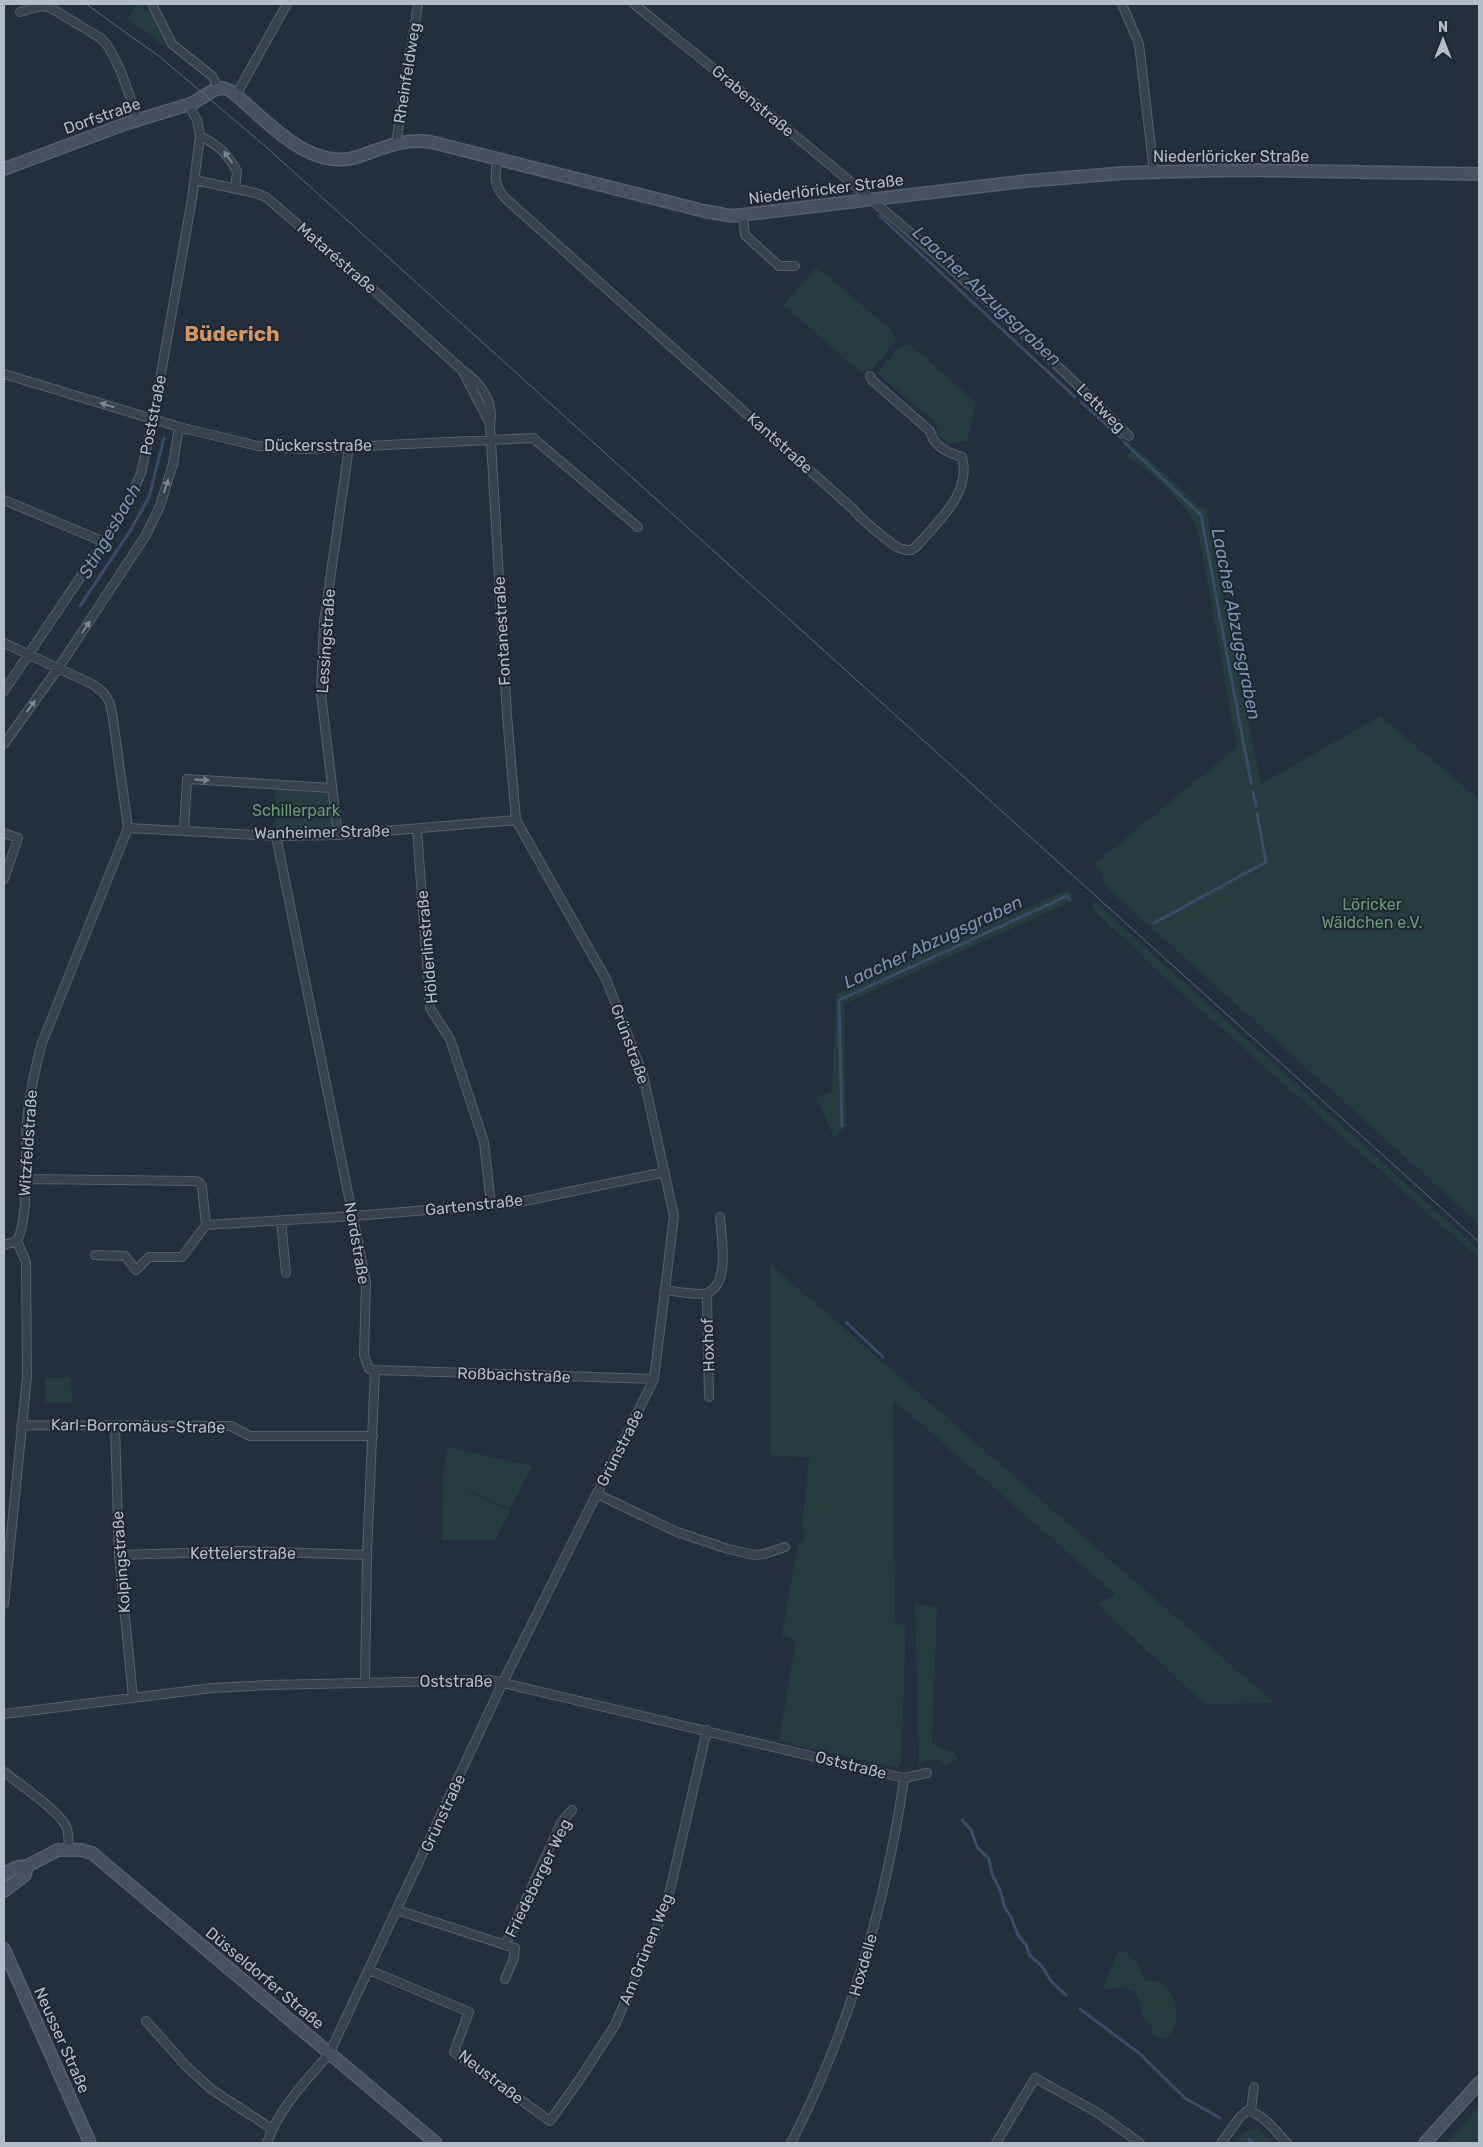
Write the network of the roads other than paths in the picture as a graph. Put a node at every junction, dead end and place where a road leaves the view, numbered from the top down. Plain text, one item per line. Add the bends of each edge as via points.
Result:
1 (152, 4) edge
2 (287, 4) edge
3 (418, 4) edge
4 (634, 4) edge
5 (1122, 4) edge
6 (20, 12) dead end
7 (215, 90) junction
8 (236, 95) junction
9 (188, 105) junction
10 (138, 120) junction
11 (200, 136) junction
12 (396, 143) junction
13 (498, 160) junction
14 (4, 169) edge
15 (1154, 172) junction
16 (1479, 174) edge
17 (194, 180) junction
18 (235, 188) junction
19 (871, 200) junction
20 (743, 215) junction
21 (795, 266) dead end
22 (4, 374) edge
23 (870, 376) dead end
24 (153, 419) junction
25 (179, 427) junction
26 (1129, 436) dead end
27 (492, 441) junction
28 (349, 446) junction
29 (4, 500) edge
30 (638, 527) dead end
31 (104, 542) junction
32 (4, 643) edge
33 (30, 654) junction
34 (59, 667) junction
35 (4, 691) edge
36 (4, 744) edge
37 (332, 788) junction
38 (516, 820) junction
39 (128, 828) junction
40 (417, 829) junction
41 (184, 831) junction
42 (4, 832) edge
43 (338, 835) junction
44 (276, 836) junction
45 (6, 863) edge
46 (4, 879) edge
47 (665, 1172) junction
48 (25, 1178) junction
49 (491, 1205) junction
50 (353, 1216) junction
51 (720, 1216) dead end
52 (281, 1221) junction
53 (206, 1225) junction
54 (17, 1241) junction
55 (4, 1245) edge
56 (95, 1255) dead end
57 (286, 1273) dead end
58 (664, 1290) junction
59 (707, 1293) junction
60 (375, 1370) junction
61 (654, 1379) junction
62 (709, 1397) dead end
63 (21, 1425) junction
64 (116, 1426) junction
65 (372, 1436) junction
66 (597, 1494) junction
67 (785, 1547) dead end
68 (367, 1555) junction
69 (119, 1556) junction
70 (4, 1604) edge
71 (365, 1682) junction
72 (504, 1682) junction
73 (133, 1698) junction
74 (4, 1714) edge
75 (707, 1730) junction
76 (4, 1772) edge
77 (928, 1773) dead end
78 (904, 1778) junction
79 (572, 1810) dead end
80 (68, 1849) junction
81 (27, 1866) junction
82 (4, 1874) edge
83 (4, 1891) edge
84 (397, 1910) junction
85 (505, 1945) junction
86 (4, 1950) edge
87 (368, 1970) junction
88 (505, 1980) dead end
89 (146, 2021) dead end
90 (329, 2054) junction
91 (1479, 2083) edge
92 (1254, 2087) dead end
93 (1251, 2111) junction
94 (550, 2121) joint
95 (272, 2129) junction
96 (90, 2143) edge
97 (267, 2143) edge
98 (436, 2143) edge
99 (791, 2143) edge
100 (996, 2143) edge
101 (1140, 2143) edge
102 (1221, 2143) edge
103 (1287, 2143) edge
104 (1425, 2143) edge

1 - 7 street via 172,44 212,76
2 - 8 street
3 - 12 street, Rheinfeldweg
4 - 19 street, Grabenstraße
5 - 15 street via 1139,44
6 - 10 street via 41,6 51,8 102,39 114,58
7 - 8 main road, Niederlöricker Straße via 227,89
7 - 9 main road, Dorfstraße
8 - 12 main road, Niederlöricker Straße via 297,146 318,156 353,158
9 - 10 main road, Dorfstraße
9 - 11 street, Poststraße via 197,120
10 - 14 main road, Dorfstraße
11 - 17 street, Poststraße
18 -> 11 street via 237,171 225,152
12 - 13 main road, Niederlöricker Straße via 431,142
13 - 20 main road, Niederlöricker Straße via 704,211
13 - 23 street, Kantstraße via 495,177 505,198 860,518 898,548 910,550 917,546 962,490 965,469 962,457 947,452 931,438 930,431
15 - 16 main road, Niederlöricker Straße via 1236,170
15 - 19 main road, Niederlöricker Straße via 1027,181
17 - 18 street, Mataréstraße
17 - 24 street, Poststraße
18 - 27 street, Mataréstraße via 266,197 472,376 482,388 492,416
19 - 20 main road, Niederlöricker Straße
19 - 26 street, Lettweg via 1006,317
20 - 21 street via 747,238 779,266
24 -> 22 street, Dückersstraße
24 - 25 street, Dückersstraße
24 - 31 street, Poststraße via 136,486
25 - 28 street, Dückersstraße via 258,446 304,449
34 -> 25 street, Poststraße via 153,520 173,464
27 - 28 street, Dückersstraße
27 - 30 street via 533,438
27 - 38 street, Fontanestraße via 506,715
28 - 37 street, Lessingstraße via 324,631 321,694
29 - 31 street
31 - 33 street, Poststraße
32 - 33 street, Witzfeldstraße
33 - 34 street, Witzfeldstraße
33 - 35 street, Poststraße
36 -> 34 street, Poststraße
34 - 39 street, Witzfeldstraße via 92,684 109,700
41 -> 37 street via 187,779
37 - 43 street, Lessingstraße
38 - 40 street, Wanheimer Straße
38 - 47 street, Grünstraße via 606,979 643,1075
39 - 41 street, Wanheimer Straße
39 - 48 street, Witzfeldstraße via 42,1043 29,1098
40 - 43 street, Wanheimer Straße
40 - 49 street, Hölderlinstraße via 430,1008 450,1039 484,1142
41 - 44 street, Wanheimer Straße
42 - 45 street via 18,838
43 - 44 street, Wanheimer Straße
44 - 50 street, Nordstraße
45 - 46 street
47 - 49 street, Gartenstraße via 515,1203
47 - 58 street, Grünstraße via 674,1216
48 - 53 street via 199,1182
48 - 54 street, Witzfeldstraße via 24,1224
49 - 50 street, Gartenstraße
50 - 52 street, Gartenstraße
50 - 60 street, Nordstraße via 366,1282 364,1355 369,1369
51 - 59 street via 723,1270 718,1286
52 - 53 street, Gartenstraße
52 - 57 street
53 - 56 street via 182,1257 149,1257 136,1270 124,1256
54 - 55 street
54 - 63 street via 26,1262 27,1378
58 - 59 street
58 - 61 street, Grünstraße
59 - 62 street, Hoxhof
60 - 61 street, Roßbachstraße
60 - 65 street
61 - 66 street, Grünstraße
63 - 64 street, Karl-Borromäus-Straße
63 - 70 street
64 - 65 street, Karl-Borromäus-Straße via 230,1426 250,1436
64 - 69 street, Kolpingstraße
65 - 68 street
66 - 67 street via 677,1532 740,1553 764,1554
66 - 72 street, Grünstraße
68 - 69 street, Kettelerstraße via 243,1551
68 - 71 street
69 - 73 street, Kolpingstraße
71 - 72 street, Oststraße
71 - 73 street, Oststraße via 212,1688
72 - 75 street, Oststraße
72 - 84 street, Grünstraße
73 - 74 street, Oststraße
75 - 78 street, Oststraße
75 - 94 street, Am Grünen Weg via 671,1886 658,1926 615,2025
76 - 80 street via 58,1816 66,1826
77 - 78 street, Oststraße
78 - 99 street, Hoxdelle via 892,1852 857,1988 832,2057
79 - 85 street, Friedeberger Weg via 561,1823
80 - 81 main road via 58,1850
80 - 90 main road, Düsseldorfer Straße via 86,1852 100,1859
81 - 82 main road
81 - 83 main road via 25,1875
84 - 85 street, Friedeberger Weg
84 - 87 street, Grünstraße
85 - 88 street, Friedeberger Weg via 515,1948
86 - 96 main road, Neusser Straße
87 - 90 street, Grünstraße
87 - 94 street, Neustraße via 469,2012 454,2052
89 - 95 street via 211,2089
90 - 95 street, Grünstraße via 289,2101
90 - 98 main road, Düsseldorfer Straße
91 - 104 main road
92 - 93 street
93 - 102 street via 1240,2117
93 - 103 street
95 - 97 street, Grünstraße
100 - 101 street via 1034,2078 1098,2113

